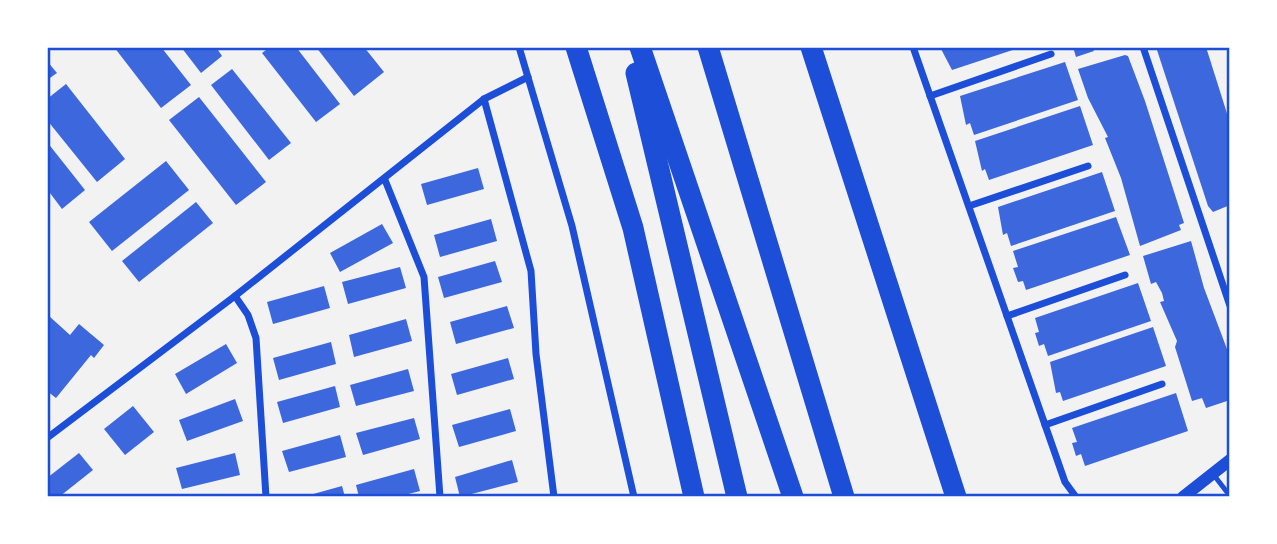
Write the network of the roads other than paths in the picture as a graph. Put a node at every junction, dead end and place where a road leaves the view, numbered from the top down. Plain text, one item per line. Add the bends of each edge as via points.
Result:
1 (519, 47) edge
2 (576, 47) edge
3 (630, 47) edge
4 (640, 47) edge
5 (708, 47) edge
6 (811, 47) edge
7 (913, 47) edge
8 (1143, 47) edge
9 (1051, 54) dead end
10 (528, 78) junction
11 (930, 96) junction
12 (484, 99) junction
13 (1088, 166) dead end
14 (385, 180) junction
15 (969, 206) junction
16 (1125, 275) dead end
17 (235, 296) junction
18 (1230, 306) edge
19 (1007, 316) junction
20 (1162, 384) dead end
21 (1045, 425) junction
22 (47, 438) edge
23 (1230, 460) edge
24 (1213, 474) junction
25 (1230, 496) edge
26 (266, 497) edge
27 (440, 497) edge
28 (554, 497) edge
29 (634, 497) edge
30 (694, 497) edge
31 (737, 497) edge
32 (793, 497) edge
33 (844, 497) edge
34 (956, 497) edge
35 (1076, 497) edge
36 (1183, 497) edge

1 - 10 street
2 - 30 highway via 633,228
3 - 31 highway
4 - 32 highway
5 - 33 highway
6 - 34 highway
7 - 11 street
8 - 18 street
9 - 11 street
10 - 12 street
10 - 29 street via 572,226
11 - 15 street
12 - 14 street
12 - 28 street via 531,271
13 - 15 street
14 - 17 street
14 - 27 street via 424,277
15 - 19 street
16 - 19 street
17 - 22 street
17 - 26 street via 256,338
19 - 21 street
20 - 21 street
21 - 35 street via 1065,482
23 - 24 street
24 - 25 lane
24 - 36 street

